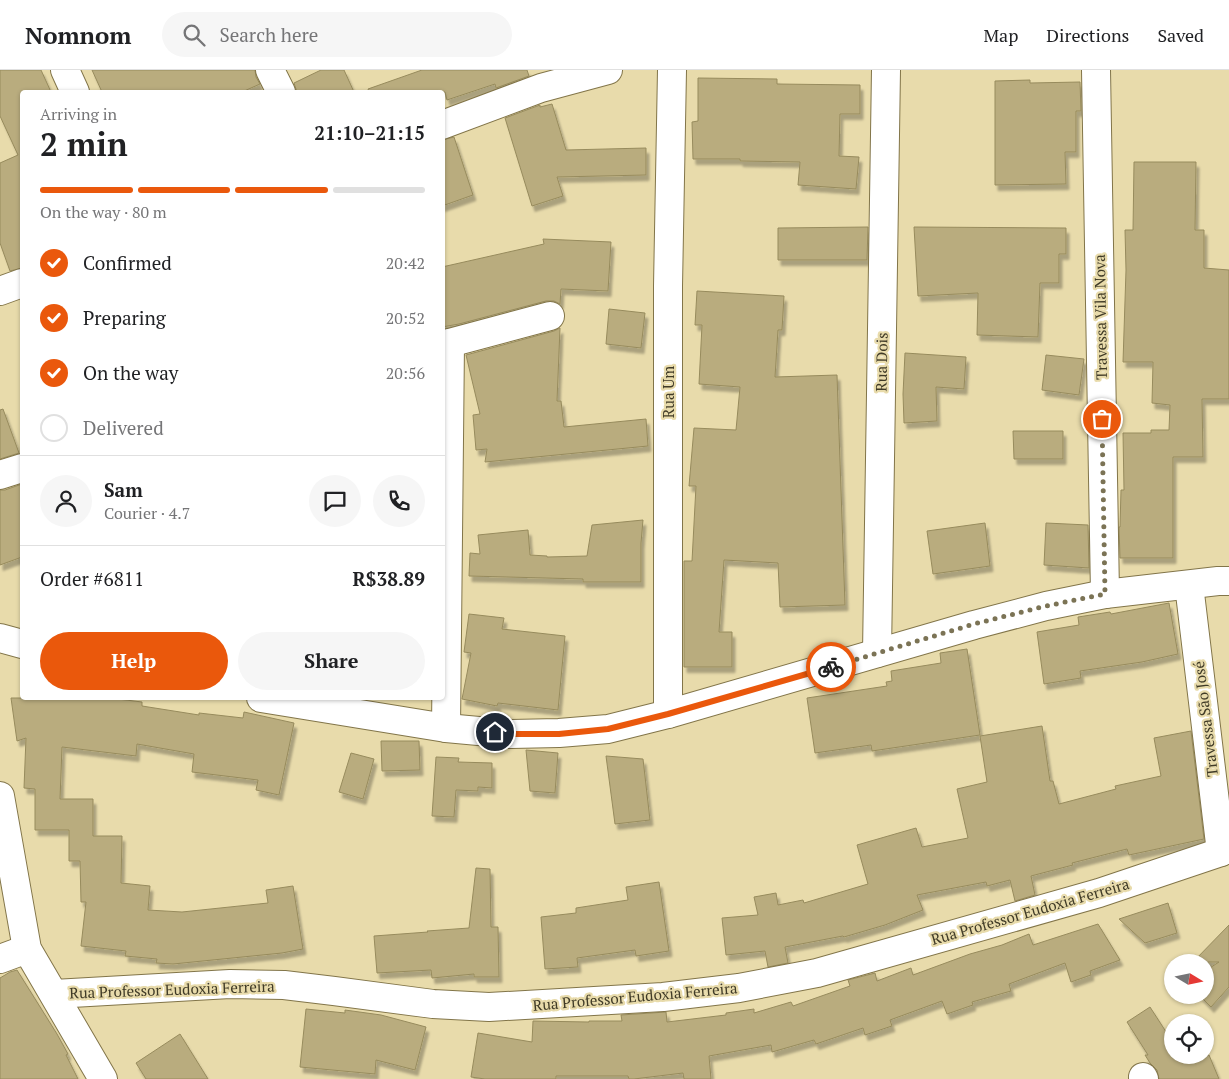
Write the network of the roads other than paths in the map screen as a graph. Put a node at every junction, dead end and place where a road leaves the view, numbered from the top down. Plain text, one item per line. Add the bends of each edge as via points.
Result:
1 (65, 70) edge
2 (270, 70) edge
3 (608, 70) edge
4 (672, 70) edge
5 (886, 70) edge
6 (1096, 70) edge
7 (540, 79) edge
8 (75, 90) edge
9 (280, 90) edge
10 (445, 124) edge
11 (20, 284) edge
12 (0, 291) edge
13 (550, 316) dead end
14 (446, 344) edge
15 (20, 469) edge
16 (0, 475) edge
17 (1229, 581) edge
18 (1189, 585) junction
19 (1105, 594) junction
20 (0, 638) edge
21 (20, 643) edge
22 (877, 653) junction
23 (273, 700) edge
24 (668, 714) junction
25 (446, 728) junction
26 (0, 796) edge
27 (1225, 850) edge
28 (27, 949) junction
29 (0, 959) edge
30 (54, 994) junction
31 (103, 1079) edge

1 - 8 street
2 - 9 street
3 - 7 street
4 - 24 street, Rua Um via 668,286
5 - 22 street, Rua Dois
6 - 19 street, Travessa Vila Nova
7 - 10 street
11 - 12 street
13 - 14 street
14 - 25 street
15 - 16 street
17 - 18 street
18 - 19 street
18 - 27 street, Travessa São José
19 - 22 street via 974,624
20 - 21 street
22 - 24 street
23 - 25 street
24 - 25 street via 608,729 559,734 511,734
26 - 28 street
27 - 30 street, Rua Professor Eudoxia Ferreira via 1099,893 817,973 740,988 489,1006 433,1004 284,985 230,984
28 - 29 street
28 - 30 street
30 - 31 street

